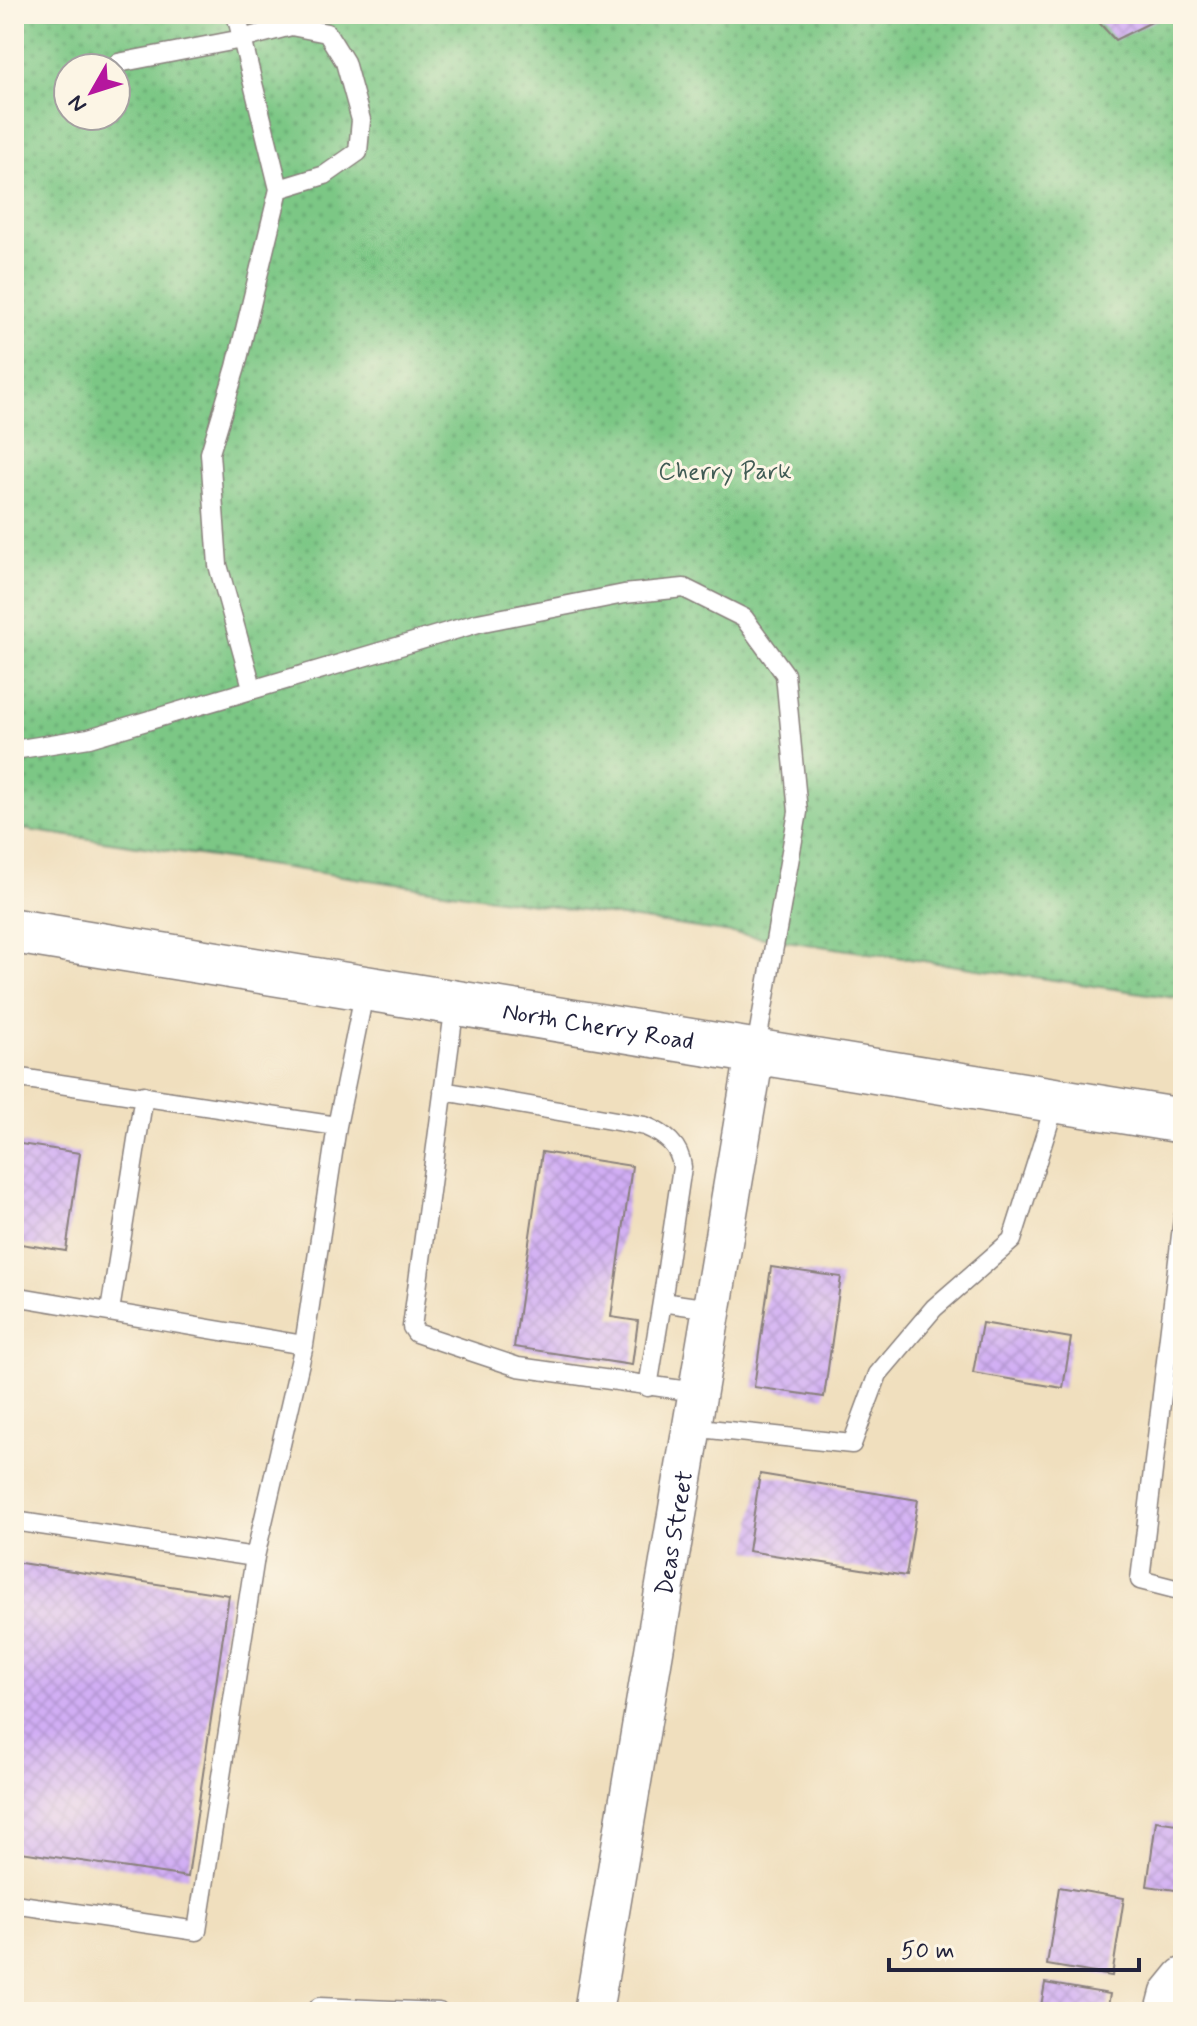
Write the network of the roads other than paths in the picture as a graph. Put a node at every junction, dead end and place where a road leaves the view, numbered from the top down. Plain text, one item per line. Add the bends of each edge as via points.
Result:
1 (236, 14) edge
2 (242, 39) junction
3 (132, 60) edge
4 (279, 189) junction
5 (252, 687) junction
6 (14, 750) edge
7 (14, 931) edge
8 (365, 989) junction
9 (455, 1004) junction
10 (755, 1053) junction
11 (14, 1077) edge
12 (443, 1091) junction
13 (144, 1095) junction
14 (1056, 1101) junction
15 (1183, 1121) edge
16 (337, 1126) junction
17 (1183, 1218) edge
18 (14, 1296) edge
19 (662, 1302) junction
20 (710, 1309) junction
21 (110, 1311) junction
22 (304, 1345) junction
23 (648, 1387) junction
24 (693, 1410) junction
25 (14, 1521) edge
26 (255, 1557) junction
27 (1183, 1591) edge
28 (14, 1904) edge
29 (1183, 1977) edge
30 (319, 2007) dead end
31 (439, 2012) edge
32 (593, 2012) edge
33 (1165, 2012) edge

1 - 2 lane
2 - 3 lane
2 - 4 lane
2 - 4 lane via 291,26 327,33 345,62 361,120 358,152 325,175
4 - 5 lane via 210,453 218,565
5 - 6 lane via 89,738
5 - 10 lane via 478,623 624,594 684,588 744,618 785,674 798,812
7 - 8 main road, North Cherry Road
8 - 9 main road, North Cherry Road
8 - 16 lane
9 - 10 main road, North Cherry Road
9 - 12 lane
10 - 14 main road, North Cherry Road
10 - 20 street, Deas Street
11 - 13 lane
12 - 19 lane via 645,1126 668,1139 682,1167
12 - 23 lane via 412,1327 416,1333 518,1367
13 - 16 lane
13 - 21 lane
14 - 15 main road, North Cherry Road
14 - 24 lane via 1012,1240 934,1308 878,1374 852,1444
16 - 22 lane
17 - 27 lane via 1140,1580
18 - 21 lane
19 - 20 lane
19 - 23 lane
20 - 24 street, Deas Street
21 - 22 lane
22 - 26 lane
23 - 24 lane
24 - 32 street, Deas Street
25 - 26 lane
26 - 28 lane via 197,1931
29 - 33 street via 1170,1993
30 - 31 lane

